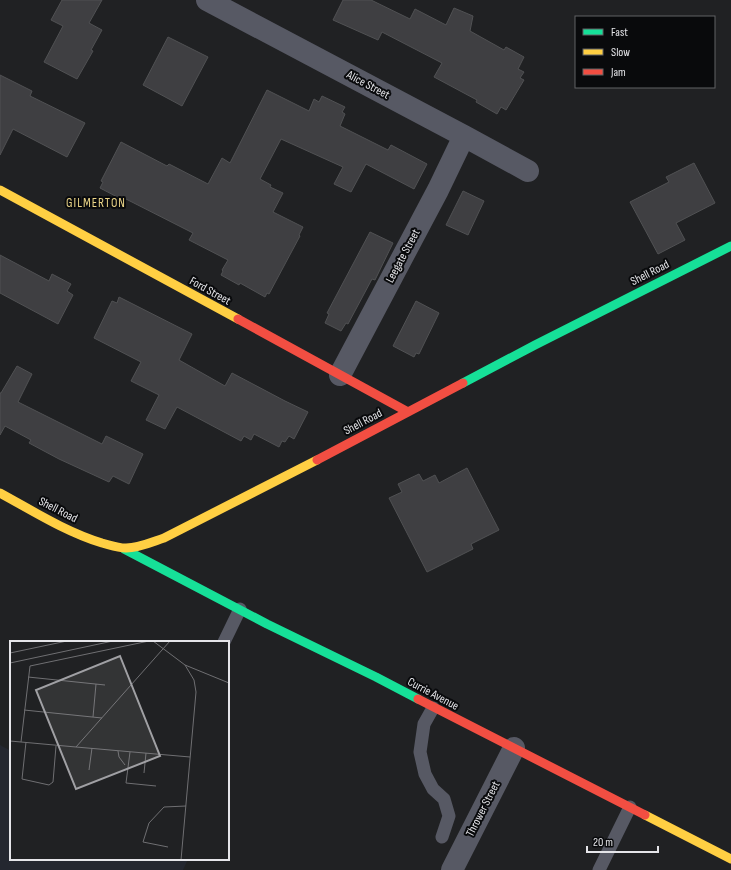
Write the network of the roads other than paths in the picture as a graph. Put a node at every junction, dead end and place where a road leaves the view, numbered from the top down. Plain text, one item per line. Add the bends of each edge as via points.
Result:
1 (207, 0) edge
2 (464, 136) junction
3 (528, 171) dead end
4 (0, 190) edge
5 (731, 246) edge
6 (340, 376) junction
7 (408, 412) junction
8 (0, 493) edge
9 (124, 549) junction
10 (240, 609) junction
11 (224, 641) edge
12 (433, 708) junction
13 (514, 748) junction
14 (630, 808) junction
15 (442, 837) dead end
16 (731, 860) edge
17 (452, 870) edge
18 (599, 870) edge

1 - 2 street, Alice Street
2 - 3 street, Alice Street
2 - 6 street, Leegate Street
4 - 6 street, Ford Street
5 - 7 street, Shell Road via 535,344
6 - 7 street, Ford Street
7 - 9 street, Shell Road via 164,538
8 - 9 street, Shell Road via 70,530
9 - 10 street, Currie Avenue
10 - 11 lane
10 - 12 street, Currie Avenue
12 - 13 street, Currie Avenue
12 - 15 lane via 424,724 420,752 425,774 433,789 444,799 449,816
13 - 14 street, Currie Avenue
13 - 17 street, Thrower Street
14 - 16 street, Currie Avenue
14 - 18 lane

